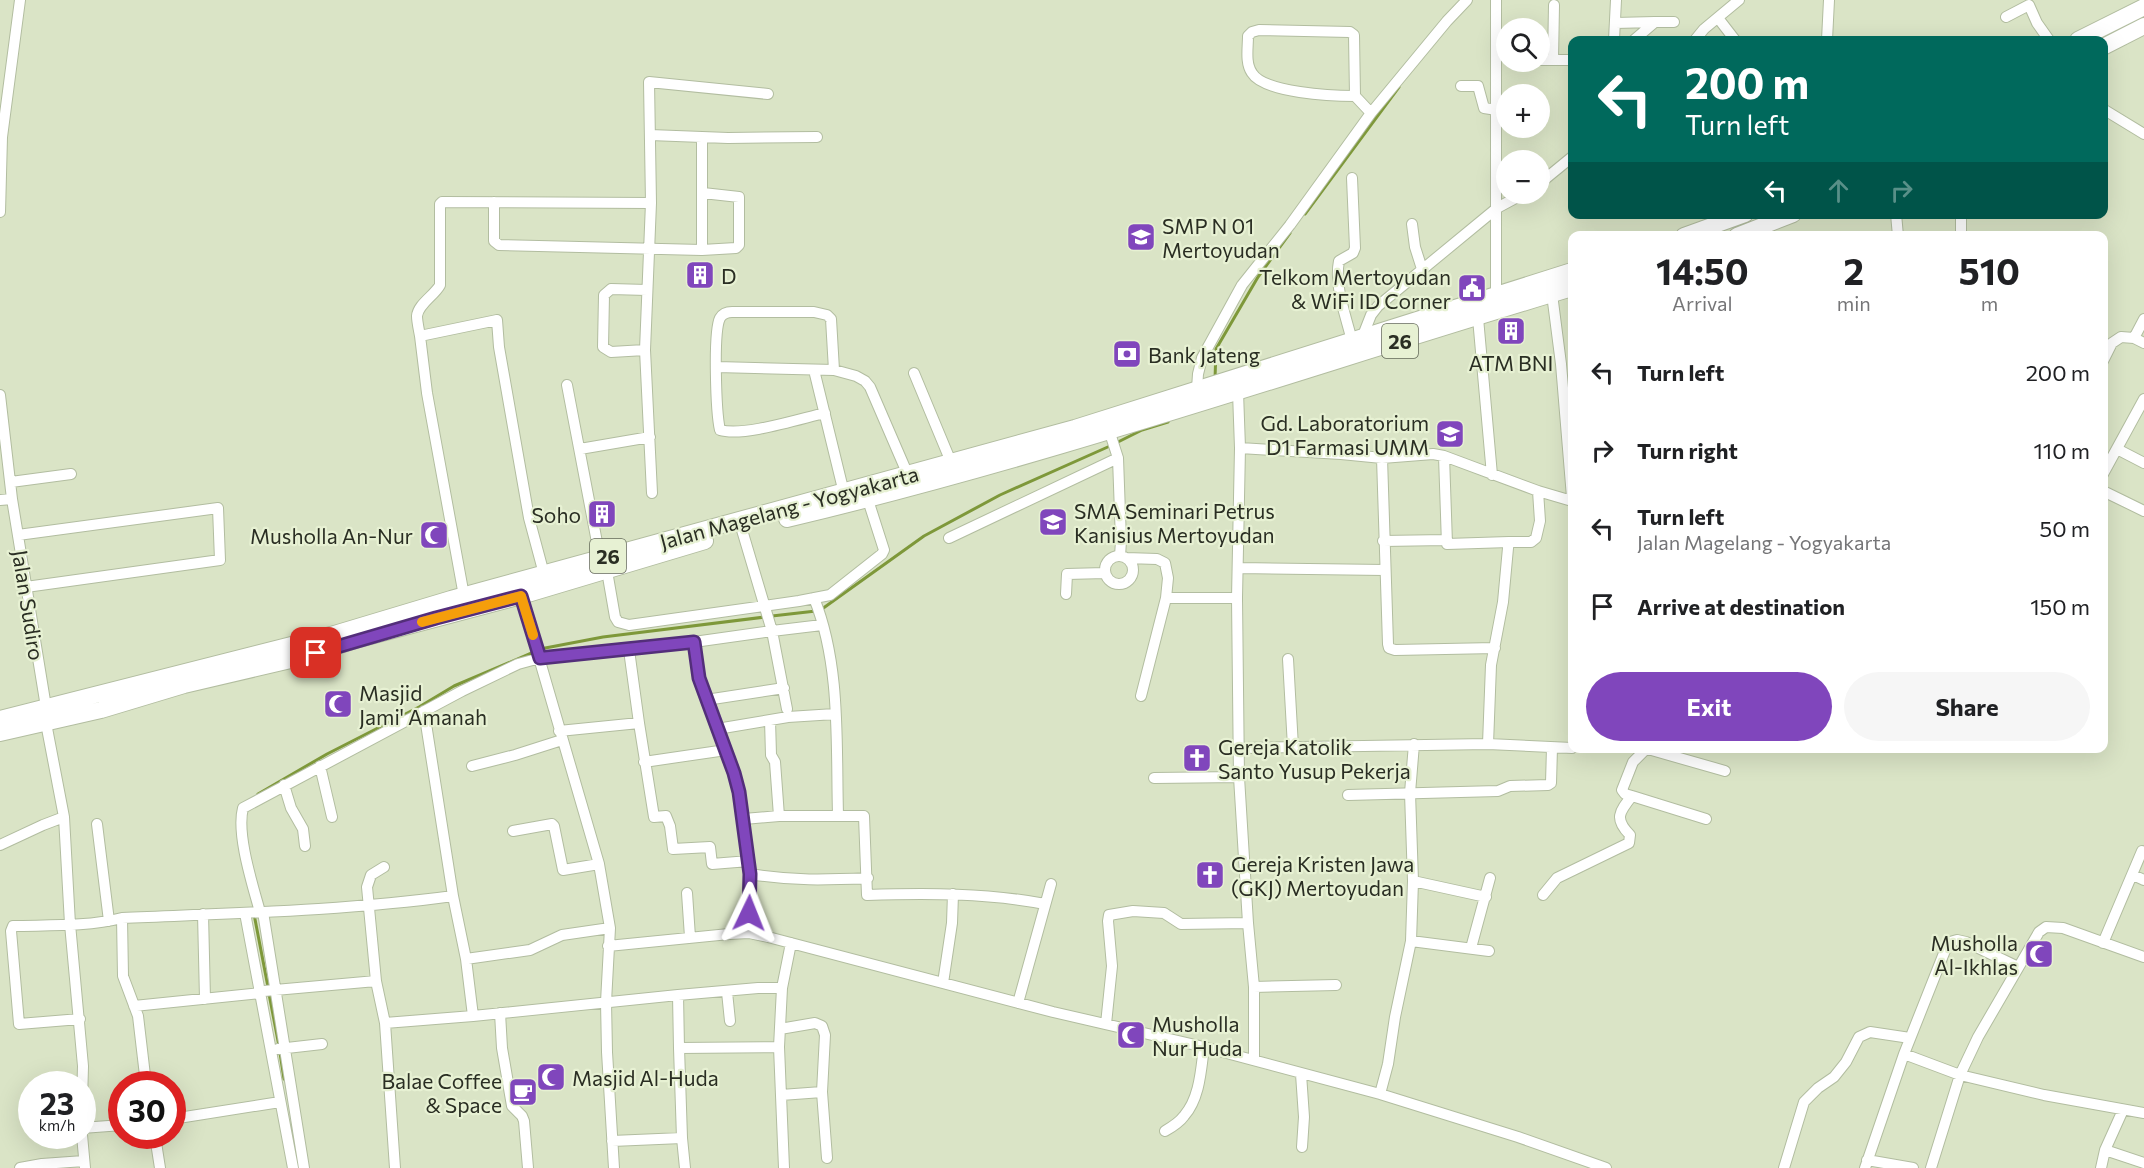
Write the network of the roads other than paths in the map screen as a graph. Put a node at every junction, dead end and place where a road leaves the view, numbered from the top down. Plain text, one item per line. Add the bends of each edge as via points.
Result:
1 (20, 0) edge
2 (1467, 0) edge
3 (1496, 0) edge
4 (1616, 0) edge
5 (1739, 0) edge
6 (1829, 0) edge
7 (2034, 3) edge
8 (1554, 5) dead end
9 (2144, 7) edge
10 (2006, 17) dead end
11 (1498, 18) edge
12 (1718, 18) junction
13 (1655, 22) junction
14 (1674, 22) dead end
15 (1615, 23) junction
16 (2144, 26) edge
17 (1614, 36) edge
18 (1639, 36) edge
19 (1699, 36) edge
20 (1732, 36) edge
21 (1827, 36) edge
22 (2046, 36) edge
23 (2086, 36) edge
24 (2108, 44) edge
25 (1552, 60) joint
26 (1568, 60) edge
27 (1461, 86) dead end
28 (768, 94) dead end
29 (1355, 96) junction
30 (1496, 110) edge
31 (2108, 112) edge
32 (1371, 113) junction
33 (2144, 134) edge
34 (650, 135) junction
35 (702, 137) junction
36 (817, 137) dead end
37 (1497, 138) edge
38 (1568, 160) edge
39 (1550, 175) edge
40 (1352, 178) dead end
41 (703, 193) junction
42 (494, 202) junction
43 (651, 203) junction
44 (1504, 204) edge
45 (1497, 208) junction
46 (0, 212) edge
47 (1731, 219) edge
48 (1780, 219) edge
49 (1413, 224) dead end
50 (1698, 231) edge
51 (1750, 231) edge
52 (648, 249) junction
53 (702, 250) junction
54 (1422, 269) junction
55 (1568, 272) edge
56 (1568, 289) edge
57 (647, 290) junction
58 (1552, 294) junction
59 (1496, 296) junction
60 (1478, 318) junction
61 (2144, 319) edge
62 (420, 336) junction
63 (1357, 340) junction
64 (2139, 341) edge
65 (645, 350) junction
66 (2108, 351) edge
67 (717, 367) junction
68 (814, 370) junction
69 (834, 370) junction
70 (915, 373) dead end
71 (567, 385) dead end
72 (1233, 393) junction
73 (0, 395) edge
74 (1200, 395) junction
75 (2142, 407) edge
76 (825, 413) junction
77 (1076, 433) junction
78 (1111, 433) junction
79 (650, 437) junction
80 (1240, 448) junction
81 (580, 449) junction
82 (2117, 449) junction
83 (3, 450) edge
84 (1568, 450) edge
85 (1116, 454) junction
86 (1444, 456) junction
87 (1382, 458) junction
88 (951, 462) junction
89 (2144, 463) edge
90 (2108, 465) edge
91 (70, 474) dead end
92 (908, 475) junction
93 (1492, 475) junction
94 (11, 482) junction
95 (1538, 491) junction
96 (844, 493) junction
97 (2108, 493) edge
98 (652, 494) dead end
99 (1568, 498) edge
100 (12, 499) junction
101 (0, 500) edge
102 (868, 500) junction
103 (2144, 511) edge
104 (742, 530) junction
105 (18, 535) junction
106 (949, 538) dead end
107 (1446, 540) junction
108 (1383, 541) junction
109 (1509, 542) junction
110 (1123, 557) junction
111 (604, 565) junction
112 (1239, 568) junction
113 (1385, 570) junction
114 (1105, 573) junction
115 (544, 574) junction
116 (26, 587) junction
117 (1066, 594) dead end
118 (464, 596) junction
119 (521, 596) junction
120 (814, 598) junction
121 (1166, 598) junction
122 (1237, 598) junction
123 (769, 618) junction
124 (822, 624) junction
125 (694, 642) junction
126 (1495, 648) junction
127 (629, 650) junction
128 (539, 656) junction
129 (1288, 659) dead end
130 (784, 688) junction
131 (1140, 696) dead end
132 (706, 700) junction
133 (787, 709) dead end
134 (425, 713) junction
135 (835, 714) junction
136 (46, 715) junction
137 (0, 719) edge
138 (770, 720) junction
139 (639, 723) junction
140 (717, 729) junction
141 (0, 733) edge
142 (560, 735) junction
143 (1414, 744) junction
144 (1488, 744) junction
145 (1293, 747) junction
146 (1240, 748) junction
147 (1552, 748) junction
148 (1568, 748) edge
149 (726, 750) junction
150 (1642, 753) edge
151 (1661, 753) edge
152 (644, 762) junction
153 (320, 766) junction
154 (472, 766) dead end
155 (1725, 771) dead end
156 (1239, 777) junction
157 (1154, 778) dead end
158 (285, 787) junction
159 (1410, 793) junction
160 (1348, 795) dead end
161 (1632, 796) junction
162 (838, 815) junction
163 (779, 816) junction
164 (64, 817) junction
165 (332, 817) dead end
166 (744, 819) junction
167 (1706, 819) dead end
168 (97, 824) dead end
169 (513, 831) dead end
170 (0, 845) edge
171 (305, 846) dead end
172 (2142, 851) dead end
173 (749, 861) junction
174 (598, 864) junction
175 (384, 867) dead end
176 (750, 874) junction
177 (2133, 875) junction
178 (868, 878) junction
179 (1490, 878) dead end
180 (2144, 880) edge
181 (1413, 881) junction
182 (1051, 884) dead end
183 (687, 893) dead end
184 (953, 894) junction
185 (1543, 895) dead end
186 (453, 896) junction
187 (1486, 897) junction
188 (1045, 904) junction
189 (369, 906) junction
190 (255, 912) junction
191 (203, 914) junction
192 (122, 918) junction
193 (109, 921) junction
194 (1248, 923) junction
195 (70, 924) junction
196 (610, 928) junction
197 (749, 933) junction
198 (690, 937) junction
199 (1411, 941) junction
200 (791, 943) junction
201 (2103, 943) junction
202 (608, 946) junction
203 (1471, 948) junction
204 (1489, 951) dead end
205 (2144, 957) edge
206 (466, 959) junction
207 (2018, 966) junction
208 (376, 981) junction
209 (943, 983) junction
210 (1336, 985) dead end
211 (1254, 987) junction
212 (782, 988) junction
213 (268, 991) junction
214 (727, 992) junction
215 (678, 995) junction
216 (205, 999) junction
217 (606, 1002) junction
218 (1018, 1003) junction
219 (134, 1006) junction
220 (500, 1013) junction
221 (473, 1016) junction
222 (80, 1019) junction
223 (730, 1021) dead end
224 (385, 1023) junction
225 (1106, 1024) junction
226 (780, 1029) junction
227 (1910, 1038) junction
228 (322, 1044) dead end
229 (779, 1047) junction
230 (1204, 1047) junction
231 (679, 1048) junction
232 (278, 1049) junction
233 (1904, 1054) junction
234 (1254, 1060) junction
235 (83, 1071) edge
236 (144, 1071) edge
237 (1301, 1074) junction
238 (1960, 1075) junction
239 (822, 1092) junction
240 (1380, 1094) junction
241 (781, 1095) junction
242 (280, 1102) junction
243 (2123, 1110) junction
244 (2144, 1113) edge
245 (186, 1117) edge
246 (1165, 1131) dead end
247 (682, 1138) junction
248 (612, 1141) junction
249 (1302, 1147) dead end
250 (83, 1149) edge
251 (157, 1149) edge
252 (2105, 1150) junction
253 (1572, 1156) junction
254 (827, 1158) dead end
255 (2144, 1163) edge
256 (1866, 1164) edge
257 (85, 1165) edge
258 (20, 1168) edge
259 (160, 1168) edge
260 (293, 1168) edge
261 (304, 1168) edge
262 (395, 1168) edge
263 (528, 1168) edge
264 (614, 1168) edge
265 (685, 1168) edge
266 (784, 1168) edge
267 (1569, 1168) edge
268 (1606, 1168) edge
269 (1784, 1168) edge
270 (1913, 1168) edge
271 (1931, 1168) edge
272 (2101, 1168) edge

1 - 46 street via 2,137
2 - 32 street
3 - 11 street
4 - 15 street
5 - 12 street
6 - 21 street
7 - 10 street
7 - 22 street via 2037,22
8 - 25 street
9 - 23 highway
12 - 19 street
12 - 20 street
13 - 14 street
13 - 15 street
13 - 18 street
15 - 17 street
16 - 24 highway
25 - 26 street
27 - 30 street via 1478,86 1484,108
28 - 34 street via 650,81
29 - 29 street via 1354,35 1350,32 1259,30 1248,36 1250,70 1255,78 1286,90 1320,96
29 - 32 street
31 - 33 street
32 - 74 street via 1242,285 1202,358 1198,374
34 - 35 street
34 - 43 street
35 - 36 street
35 - 41 street
37 - 45 street
38 - 39 street
40 - 63 street via 1355,248 1339,261 1338,282
41 - 53 street
41 - 53 street via 739,197 739,245
42 - 43 street
42 - 52 street via 494,241 499,245
42 - 62 street via 440,204 440,285 418,312
43 - 52 street
44 - 45 street
45 - 54 street
45 - 59 street
47 - 50 highway
48 - 51 highway
49 - 54 street
52 - 53 street
52 - 57 street
54 - 63 street via 1378,306
55 - 59 highway, Jalan Magelang - Yogyakarta / 26
56 - 58 highway, Jalan Magelang - Yogyakarta / 26
57 - 65 street
57 - 65 street via 606,292 602,343 611,352
58 - 60 highway, Jalan Magelang - Yogyakarta / 26
58 - 84 street
59 - 63 highway, Jalan Magelang - Yogyakarta / 26
60 - 72 highway, Jalan Magelang - Yogyakarta / 26
60 - 93 street
61 - 64 street
62 - 115 street via 497,320 529,518
62 - 118 street
63 - 74 highway, Jalan Magelang - Yogyakarta / 26 via 1214,384
64 - 66 street via 2121,337
65 - 79 street
67 - 68 street
67 - 69 street via 718,325 725,313 814,312 831,320
67 - 76 street via 722,432 753,430
68 - 69 street
68 - 76 street
69 - 92 street via 856,376 870,387
70 - 88 street
71 - 81 street
72 - 74 highway, Jalan Magelang - Yogyakarta / 26
72 - 80 street
73 - 83 street, Jalan Sudiro
74 - 77 highway, Jalan Magelang - Yogyakarta / 26 via 1169,400
74 - 78 highway, Jalan Magelang - Yogyakarta / 26
75 - 82 street
76 - 96 street
77 - 78 highway, Jalan Magelang - Yogyakarta / 26
77 - 88 highway, Jalan Magelang - Yogyakarta / 26
77 - 102 highway, Jalan Magelang - Yogyakarta / 26
78 - 85 street
79 - 81 street
79 - 98 street
80 - 87 street
80 - 112 street
81 - 111 street
82 - 89 street
82 - 90 street
83 - 94 street, Jalan Sudiro
85 - 106 street
85 - 110 street
86 - 87 street
86 - 93 street
86 - 107 street
87 - 108 street
88 - 92 highway, Jalan Magelang - Yogyakarta / 26
91 - 94 street
92 - 96 highway, Jalan Magelang - Yogyakarta / 26
93 - 95 street
94 - 100 street, Jalan Sudiro
95 - 99 street
95 - 109 street via 1540,521 1536,538 1531,542
96 - 111 highway, Jalan Magelang - Yogyakarta / 26
97 - 103 street
100 - 101 street
100 - 105 street, Jalan Sudiro
102 - 104 highway, Jalan Magelang - Yogyakarta / 26
102 - 120 street via 882,554 830,594
104 - 111 highway, Jalan Magelang - Yogyakarta / 26
104 - 123 street
105 - 116 street, Jalan Sudiro
105 - 116 street via 218,508 220,560
107 - 108 street
107 - 109 street via 1447,544
108 - 113 street
109 - 126 street
110 - 114 street via 1110,558
110 - 114 street via 1133,570 1126,582 1115,584
110 - 121 street via 1166,563
111 - 115 highway, Jalan Magelang - Yogyakarta / 26
111 - 119 highway, Jalan Magelang - Yogyakarta / 26
111 - 123 street via 615,617 622,625
112 - 113 street
112 - 122 street
113 - 126 street via 1389,648
114 - 117 street via 1067,574
115 - 118 highway, Jalan Magelang - Yogyakarta / 26
116 - 136 street, Jalan Sudiro
118 - 136 highway, Jalan Magelang - Yogyakarta / 26
119 - 128 street
119 - 136 highway, Jalan Magelang - Yogyakarta / 26 via 101,710
120 - 123 street
120 - 124 street
121 - 122 street
121 - 131 street
122 - 146 street
123 - 124 street
123 - 125 street
123 - 130 street
124 - 135 street via 831,660
125 - 127 street
125 - 132 street
126 - 144 street
127 - 128 street
127 - 139 street
128 - 134 street
128 - 142 street
129 - 145 street
130 - 132 street
130 - 133 street
132 - 140 street
134 - 153 street
134 - 186 street
135 - 138 street
135 - 162 street
136 - 137 highway, Jalan Magelang - Yogyakarta / 26
136 - 141 highway, Jalan Magelang - Yogyakarta / 26
136 - 164 street, Jalan Sudiro
138 - 140 street
138 - 163 street
139 - 142 street
139 - 152 street
140 - 149 street
142 - 154 street via 515,755
142 - 174 street
143 - 144 street
143 - 145 street
143 - 159 street
144 - 147 street
145 - 146 street
146 - 156 street
147 - 148 street
147 - 159 street via 1550,785 1510,786 1498,791
149 - 152 street
149 - 166 street
150 - 161 street via 1626,776 1623,792
151 - 155 street
152 - 173 street via 654,817 666,816 673,849 710,847 712,864
153 - 158 street
153 - 165 street
156 - 157 street
156 - 194 street
158 - 171 street via 302,826
158 - 190 street via 243,808
159 - 160 street
159 - 181 street
161 - 167 street
161 - 185 street via 1620,817 1622,827 1630,835 1629,843 1557,878
162 - 163 street
162 - 178 street via 864,816
163 - 166 street
164 - 170 street
164 - 195 street, Jalan Sudiro
166 - 173 street
168 - 193 street
169 - 174 street via 552,824 563,870
172 - 177 street
173 - 176 street
174 - 196 street
175 - 189 street via 368,880
176 - 178 street via 813,881
176 - 197 street
177 - 180 street
177 - 201 street
178 - 184 street via 867,895
179 - 187 street
181 - 187 street
181 - 199 street
182 - 188 street
183 - 198 street
184 - 188 street
184 - 209 street
186 - 189 street
186 - 206 street
187 - 203 street
188 - 218 street
189 - 190 street
189 - 208 street
190 - 191 street
190 - 213 street
190 - 213 street
191 - 192 street
191 - 216 street
192 - 193 street
192 - 219 street via 123,976
193 - 195 street
194 - 211 street
194 - 225 street via 1181,924 1164,913 1132,911 1109,915 1112,966
195 - 222 street, Jalan Sudiro
195 - 222 street via 13,926 19,1024
196 - 202 street
196 - 206 street via 562,935 530,950
197 - 198 street
197 - 200 street
198 - 202 street
199 - 203 street
199 - 240 street
200 - 209 street
200 - 212 street
201 - 205 street
201 - 207 street via 2063,928 2046,927 2033,939
202 - 217 street
203 - 204 street
206 - 221 street
207 - 227 street via 1966,942 1950,942
207 - 238 street
208 - 213 street
208 - 224 street
209 - 218 street
210 - 211 street
211 - 234 street
212 - 214 street
212 - 226 street
213 - 216 street
213 - 232 street
214 - 215 street
214 - 223 street
215 - 217 street
215 - 231 street
216 - 219 street
217 - 220 street
217 - 248 street
218 - 225 street
219 - 236 street
220 - 221 street
220 - 263 street via 512,1106 524,1121
221 - 224 street
222 - 235 street, Jalan Sudiro
224 - 262 street
225 - 230 street
226 - 229 street
226 - 239 street via 815,1023 822,1026
227 - 233 street
227 - 269 street via 1870,1032 1858,1037 1834,1077 1804,1102
228 - 232 street
229 - 231 street
229 - 241 street
230 - 234 street
230 - 246 street via 1193,1102 1184,1117
231 - 247 street
232 - 242 street
232 - 261 street
233 - 238 street
233 - 256 street
234 - 237 street
237 - 240 street
237 - 249 street
238 - 243 street
238 - 271 street
239 - 241 street
239 - 254 street
240 - 253 street
241 - 266 street
242 - 245 street
242 - 260 street
243 - 244 street
243 - 252 street
247 - 248 street
247 - 265 street
248 - 264 street
250 - 257 street
251 - 259 street
252 - 255 street
252 - 272 street
253 - 267 street
253 - 268 street
256 - 270 street
257 - 258 street

